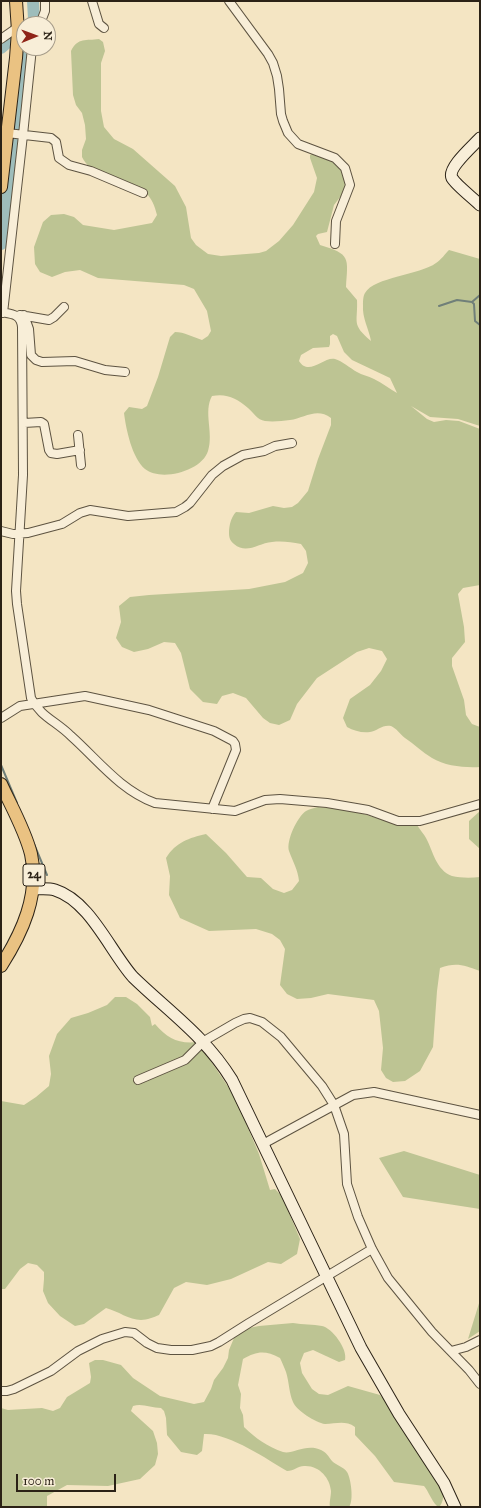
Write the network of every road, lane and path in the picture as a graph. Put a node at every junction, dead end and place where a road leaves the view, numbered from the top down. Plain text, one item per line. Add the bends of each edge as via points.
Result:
1 (16, 1) edge
2 (45, 1) edge
3 (92, 1) edge
4 (229, 1) edge
5 (17, 16) edge
6 (43, 16) edge
7 (104, 28) dead end
8 (16, 34) edge
9 (1, 39) edge
10 (16, 56) edge
11 (31, 56) edge
12 (10, 133) junction
13 (23, 135) junction
14 (480, 138) edge
15 (1, 187) edge
16 (143, 193) dead end
17 (480, 205) edge
18 (335, 244) dead end
19 (64, 307) dead end
20 (2, 313) edge
21 (19, 315) junction
22 (125, 372) dead end
23 (24, 423) junction
24 (78, 435) dead end
25 (292, 443) dead end
26 (80, 450) junction
27 (82, 465) dead end
28 (1, 531) edge
29 (20, 534) junction
30 (34, 704) junction
31 (1, 718) edge
32 (1, 784) edge
33 (480, 804) edge
34 (212, 809) junction
35 (33, 889) junction
36 (1, 966) edge
37 (204, 1041) junction
38 (138, 1080) dead end
39 (334, 1105) junction
40 (480, 1115) edge
41 (264, 1144) junction
42 (372, 1249) junction
43 (327, 1276) junction
44 (480, 1340) edge
45 (451, 1351) junction
46 (480, 1384) edge
47 (1, 1391) edge
48 (455, 1507) edge

1 - 5 main road
2 - 6 street
3 - 7 street via 99,24
4 - 18 street via 273,63 283,121 288,133 298,144 335,158 345,168 350,185 336,220
8 - 9 street
10 - 12 main road
11 - 13 street
12 - 13 street
12 - 15 main road
13 - 16 street via 51,138 56,142 60,160
13 - 20 street
14 - 17 street via 453,167 451,174
19 - 21 street via 48,320
20 - 21 street
21 - 22 street via 29,329 32,355 36,360 75,361 105,370
21 - 23 street via 22,327
23 - 26 street via 44,424 51,453
23 - 29 street
24 - 26 street
25 - 29 street via 243,455 223,466 212,475 190,503 176,512 128,516 90,510 62,524
26 - 27 street
28 - 29 street
29 - 30 street via 16,604
30 - 31 street via 20,706
30 - 34 street via 122,784 143,799 155,803
30 - 34 street via 78,696 93,697 149,710 214,731 230,739 236,750
32 - 35 main road, 24 via 31,854
33 - 34 street via 431,818 406,821 398,821 368,810 280,799 265,800 235,811
35 - 36 main road, 24 via 29,910 21,930
35 - 37 street via 55,890 78,903 92,918 133,977
37 - 38 street via 185,1060
37 - 39 street via 244,1019 262,1022 287,1043
37 - 41 street via 224,1066
39 - 40 street via 353,1095 374,1092
39 - 41 street
39 - 42 street via 344,1134 347,1184
41 - 43 street
42 - 43 street
42 - 45 street via 388,1278
43 - 47 street via 211,1346 192,1350 171,1350 152,1346 134,1333 125,1332 78,1351 51,1371 14,1389
43 - 48 street via 372,1369 444,1483
44 - 45 street
45 - 46 street

